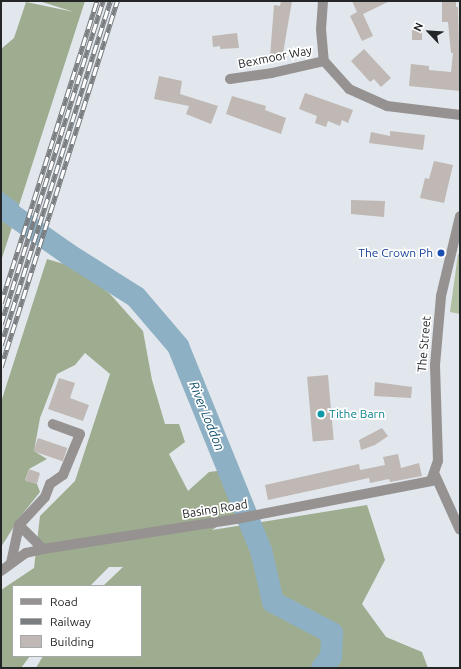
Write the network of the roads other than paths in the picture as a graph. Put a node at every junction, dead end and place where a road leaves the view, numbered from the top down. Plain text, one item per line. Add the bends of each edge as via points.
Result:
1 (323, 1) edge
2 (324, 61) junction
3 (230, 79) dead end
4 (460, 115) edge
5 (460, 216) edge
6 (53, 424) dead end
7 (435, 475) junction
8 (19, 525) junction
9 (460, 530) edge
10 (43, 548) junction
11 (11, 563) junction
12 (1, 571) edge

1 - 2 street, Bexmoor Way via 321,30
2 - 3 street, Bexmoor Way via 272,73
2 - 4 street, Bexmoor Way via 349,89 367,99 387,106
5 - 7 street, The Street via 442,290 437,336 434,404 438,461
6 - 8 street via 80,434 62,475 50,484 45,497
7 - 9 street
7 - 10 street, Basing Road via 425,483 236,519
8 - 10 street
8 - 11 street
10 - 11 street, Basing Road via 26,553
11 - 12 street, Basing Road

